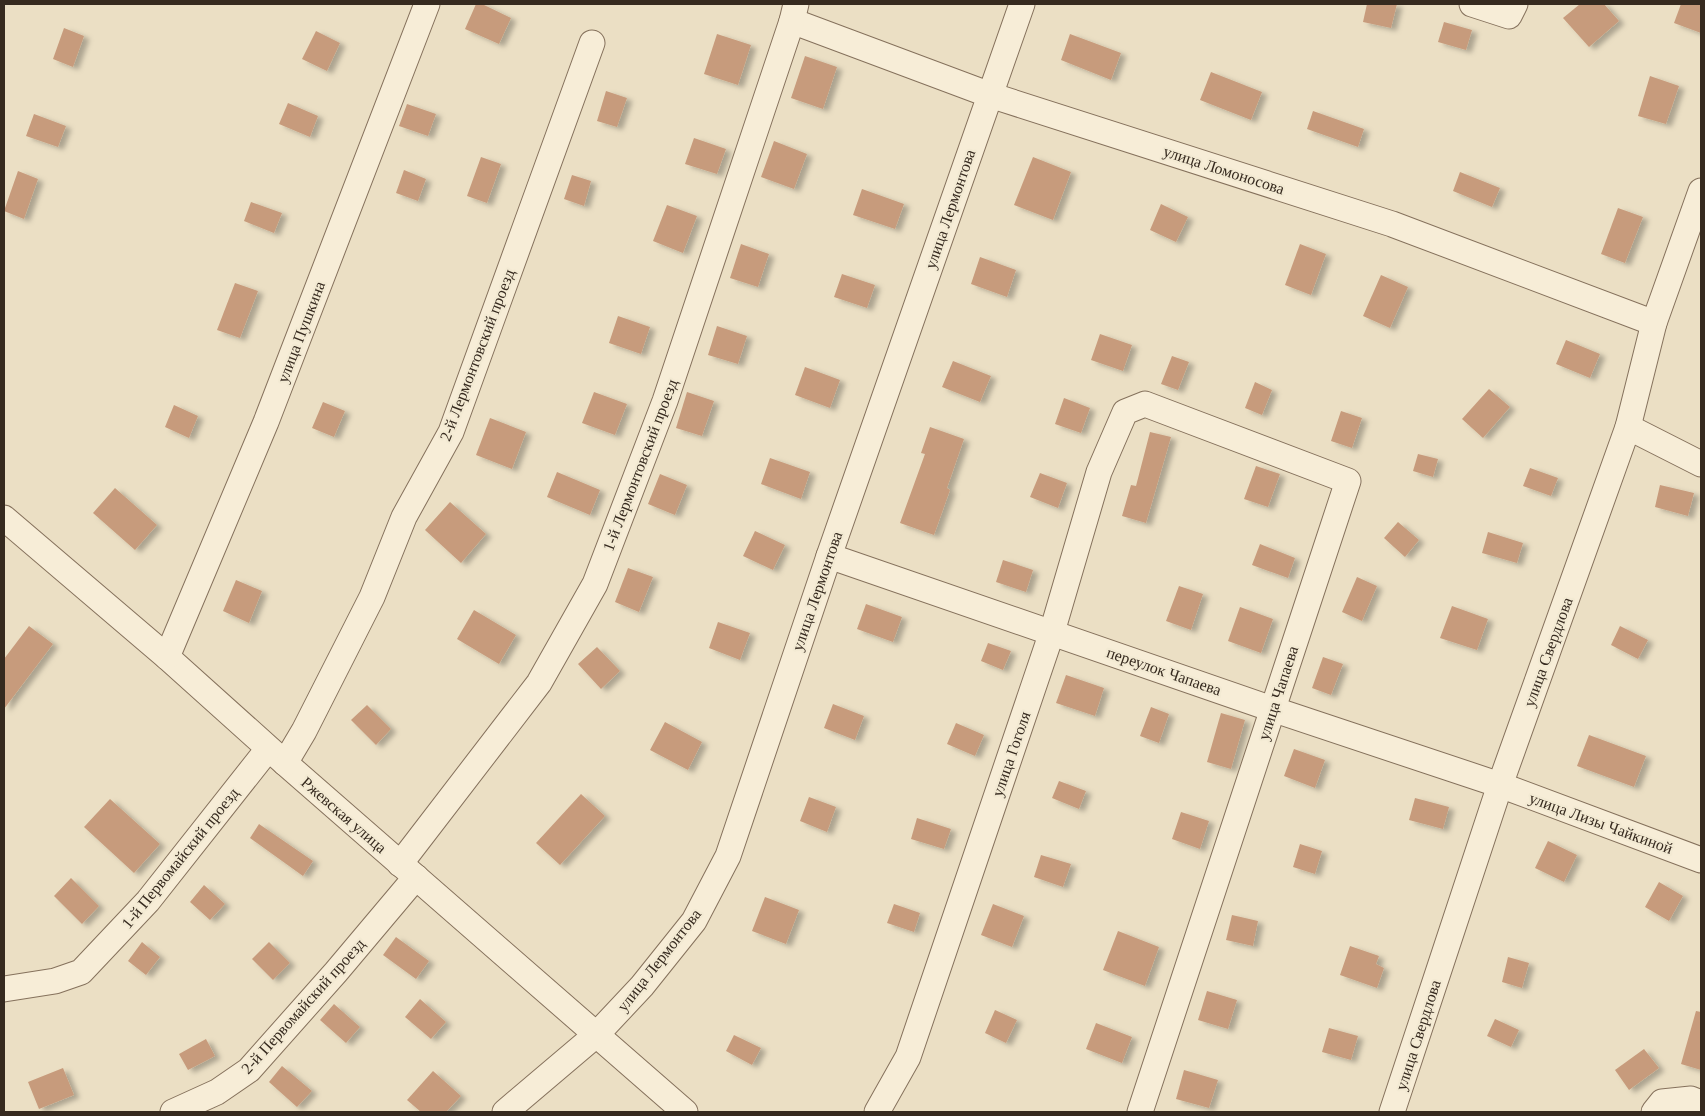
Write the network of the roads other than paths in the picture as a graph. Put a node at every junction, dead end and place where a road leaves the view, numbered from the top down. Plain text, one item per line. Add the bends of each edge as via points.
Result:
1 (427, 4) edge
2 (1022, 4) edge
3 (1472, 4) edge
4 (1515, 4) edge
5 (794, 12) edge
6 (592, 42) dead end
7 (990, 95) junction
8 (1701, 191) edge
9 (1654, 322) junction
10 (1145, 404) joint
11 (1628, 427) junction
12 (1701, 464) edge
13 (4, 518) edge
14 (829, 556) junction
15 (1052, 632) junction
16 (167, 657) junction
17 (1272, 709) junction
18 (276, 756) junction
19 (1500, 785) junction
20 (1701, 860) edge
21 (408, 870) junction
22 (4, 989) edge
23 (597, 1034) junction
24 (1701, 1103) edge
25 (173, 1112) edge
26 (505, 1112) edge
27 (685, 1112) edge
28 (877, 1112) edge
29 (1140, 1112) edge
30 (1392, 1112) edge
31 (1654, 1112) edge

1 - 16 street, улица Пушкина via 266,422
2 - 7 street, улица Лермонтова
3 - 4 street via 1508,16
5 - 7 street, улица Ломоносова
5 - 21 street, 1-й Лермонтовский проезд via 665,401 595,584 539,683
6 - 18 street, 2-й Лермонтовский проезд via 451,432 404,517 372,597 304,731
7 - 9 street, улица Ломоносова via 1392,224
7 - 14 street, улица Лермонтова
8 - 9 street, улица Свердлова
9 - 11 street, улица Свердлова
10 - 15 street, улица Гоголя via 1125,412 1099,472
10 - 17 street, улица Чапаева via 1348,481
11 - 12 street
11 - 19 street, улица Свердлова
13 - 16 street, Ржевская улица
14 - 15 street, переулок Чапаева
14 - 23 street, улица Лермонтова via 728,856 694,921 642,986
15 - 17 street, переулок Чапаева
15 - 28 street, улица Гоголя via 908,1057
16 - 18 street, Ржевская улица
17 - 19 street, переулок Чапаева
17 - 29 street, улица Чапаева
18 - 21 street, Ржевская улица
18 - 22 street, 1-й Первомайский проезд via 81,972 56,981
19 - 20 street, улица Лизы Чайкиной
19 - 30 street, улица Свердлова
21 - 23 street, Ржевская улица
21 - 25 street, 2-й Первомайский проезд via 336,972 249,1070 217,1092
23 - 26 street, улица Лермонтова
23 - 27 street, Ржевская улица
24 - 31 street via 1691,1099 1662,1102

